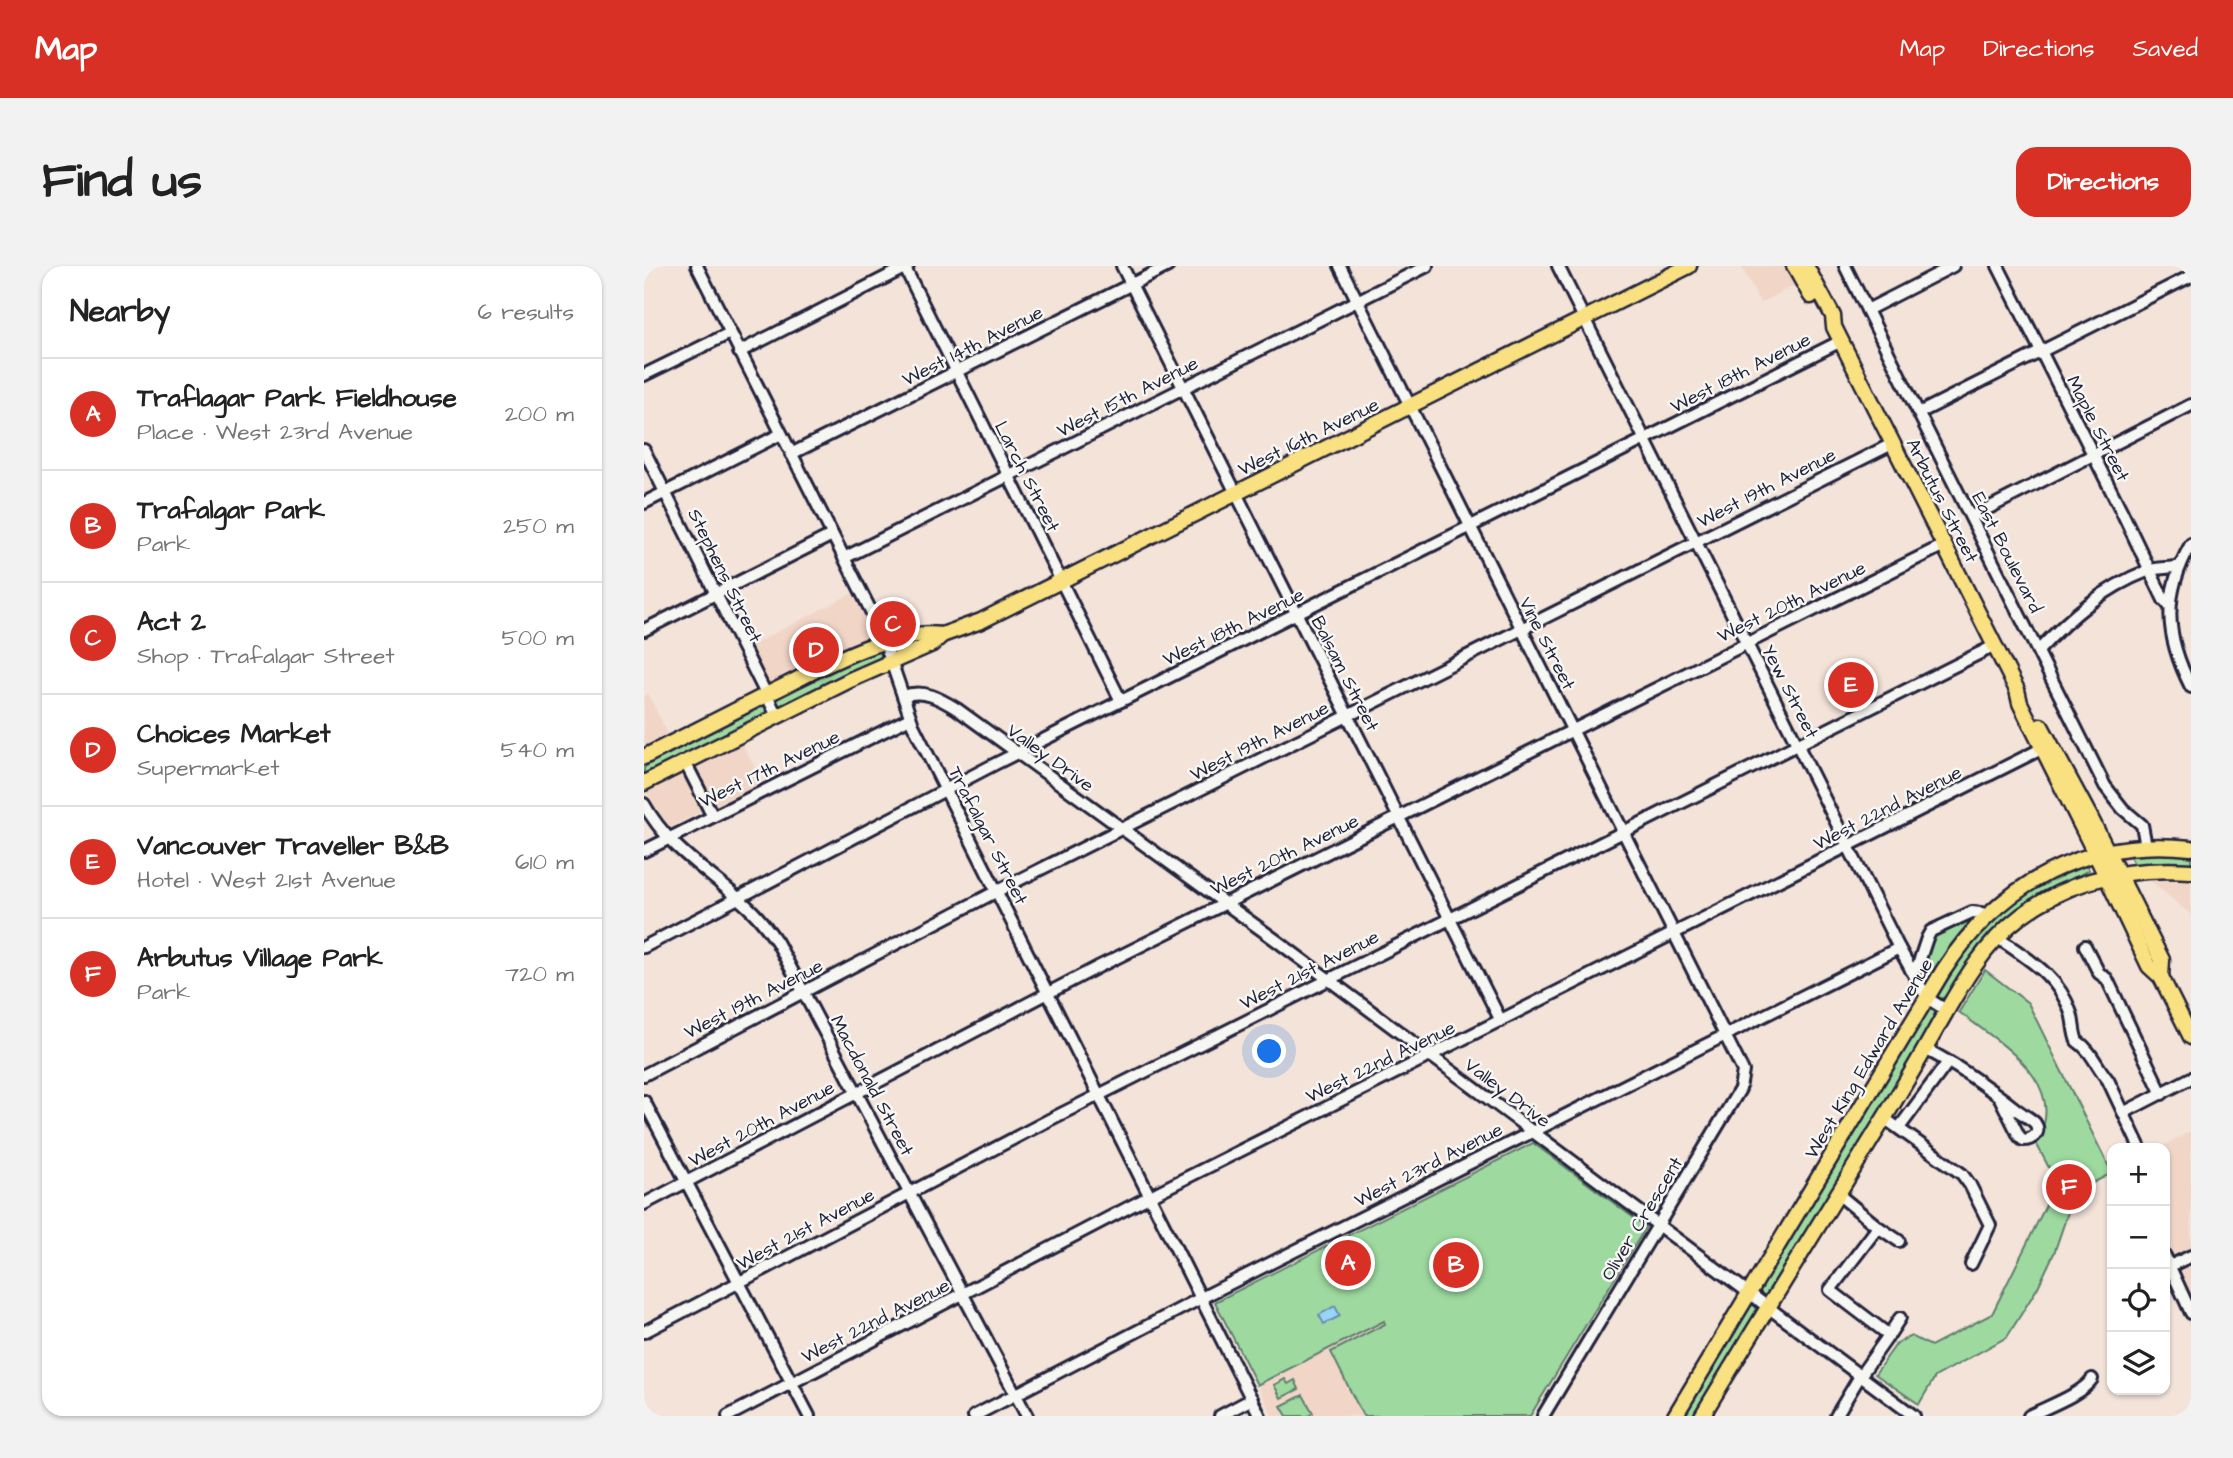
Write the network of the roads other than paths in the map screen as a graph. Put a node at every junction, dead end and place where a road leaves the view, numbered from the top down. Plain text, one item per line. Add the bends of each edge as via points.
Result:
1 (696, 266) edge
2 (1122, 266) edge
3 (1168, 266) edge
4 (1340, 266) edge
5 (1427, 266) edge
6 (1558, 266) edge
7 (1689, 266) edge
8 (1794, 266) edge
9 (1806, 266) edge
10 (1845, 266) edge
11 (1954, 266) edge
12 (1998, 266) edge
13 (906, 267) edge
14 (2191, 276) edge
15 (1131, 284) junction
16 (1358, 301) junction
17 (1867, 310) junction
18 (1585, 318) junction
19 (1834, 327) junction
20 (730, 333) junction
21 (1841, 341) junction
22 (2041, 351) junction
23 (739, 352) junction
24 (957, 372) junction
25 (644, 376) edge
26 (1183, 388) junction
27 (2191, 405) edge
28 (1410, 406) junction
29 (1919, 413) junction
30 (781, 434) junction
31 (1645, 440) junction
32 (1892, 444) junction
33 (644, 450) edge
34 (791, 454) junction
35 (2093, 455) junction
36 (1009, 475) junction
37 (665, 492) junction
38 (1236, 493) junction
39 (644, 503) edge
40 (1971, 517) junction
41 (1471, 527) junction
42 (832, 535) junction
43 (1696, 541) junction
44 (2191, 544) edge
45 (1944, 545) junction
46 (844, 558) junction
47 (2180, 566) junction
48 (2149, 570) junction
49 (1061, 580) junction
50 (716, 594) junction
51 (2169, 605) junction
52 (1297, 614) junction
53 (1521, 628) junction
54 (644, 630) edge
55 (942, 635) junction
56 (885, 643) junction
57 (1747, 643) junction
58 (1994, 646) junction
59 (2038, 651) junction
60 (891, 661) junction
61 (2191, 687) edge
62 (767, 695) junction
63 (903, 696) junction
64 (1121, 701) junction
65 (1348, 715) junction
66 (777, 716) junction
67 (910, 718) junction
68 (1573, 730) junction
69 (1798, 744) junction
70 (2046, 746) junction
71 (1016, 754) junction
72 (644, 757) edge
73 (685, 762) junction
74 (644, 783) edge
75 (946, 789) junction
76 (644, 804) edge
77 (712, 815) junction
78 (1399, 817) junction
79 (1121, 829) junction
80 (1623, 832) junction
81 (668, 838) junction
82 (1849, 846) junction
83 (2146, 846) junction
84 (2191, 848) edge
85 (644, 851) edge
86 (2102, 853) junction
87 (2191, 871) edge
88 (2113, 875) junction
89 (997, 891) junction
90 (738, 898) junction
91 (1224, 904) junction
92 (1988, 914) junction
93 (1450, 919) junction
94 (1675, 934) junction
95 (1998, 938) junction
96 (2085, 946) dead end
97 (644, 947) edge
98 (1899, 948) junction
99 (1911, 971) junction
100 (1328, 979) junction
101 (805, 992) junction
102 (1048, 993) junction
103 (1927, 998) junction
104 (1947, 1010) junction
105 (1501, 1021) junction
106 (1726, 1035) junction
107 (2191, 1037) edge
108 (1925, 1049) junction
109 (1430, 1056) junction
110 (1948, 1062) junction
111 (644, 1075) edge
112 (2191, 1078) edge
113 (857, 1092) junction
114 (1100, 1094) junction
115 (2162, 1094) junction
116 (1999, 1096) dead end
117 (644, 1101) edge
118 (2125, 1112) junction
119 (1884, 1118) junction
120 (1899, 1128) junction
121 (1531, 1132) junction
122 (2137, 1143) edge
123 (687, 1182) junction
124 (910, 1193) junction
125 (1838, 1195) junction
126 (1150, 1196) junction
127 (644, 1204) edge
128 (1657, 1225) junction
129 (1878, 1227) junction
130 (1899, 1241) dead end
131 (2191, 1256) edge
132 (2170, 1260) edge
133 (1971, 1264) dead end
134 (2170, 1268) edge
135 (739, 1283) junction
136 (1748, 1293) junction
137 (963, 1294) junction
138 (1200, 1298) junction
139 (1767, 1308) junction
140 (2191, 1312) edge
141 (1900, 1318) dead end
142 (644, 1332) edge
143 (1889, 1335) junction
144 (1860, 1376) junction
145 (2091, 1379) dead end
146 (791, 1383) junction
147 (1015, 1394) junction
148 (1252, 1399) junction
149 (728, 1416) edge
150 (809, 1416) edge
151 (974, 1416) edge
152 (1027, 1416) edge
153 (1220, 1416) edge
154 (1260, 1416) edge
155 (1543, 1416) edge
156 (1675, 1416) edge
157 (1702, 1416) edge
158 (1836, 1416) edge
159 (1914, 1416) edge
160 (2029, 1416) edge

1 - 20 street, Trafalgar Street
2 - 15 street, Balsam Street
3 - 15 street, West 14th Avenue
4 - 16 street, Vine Street
5 - 16 street, West 15th Avenue
6 - 18 street, Yew Street
7 - 18 main road, West 16th Avenue
8 - 19 main road, Arbutus Street via 1825,320
9 - 19 main road, Arbutus Street via 1833,316
10 - 17 street, East Boulevard
11 - 17 street
12 - 22 street, Maple Street
13 - 23 street
13 - 24 street, Larch Street
14 - 22 street
15 - 24 street, West 14th Avenue
15 - 26 street, Balsam Street
16 - 26 street, West 15th Avenue
16 - 28 street, Vine Street
17 - 29 street, East Boulevard
18 - 28 main road, West 16th Avenue
18 - 31 street, Yew Street
19 - 21 main road, Arbutus Street
20 - 23 street, Trafalgar Street
20 - 25 street
21 - 31 street, West 18th Avenue
21 - 32 main road, Arbutus Street
22 - 29 street
22 - 35 street, Maple Street
23 - 30 street, Trafalgar Street
24 - 34 street, West 14th Avenue
24 - 36 street, Larch Street
26 - 36 street, West 15th Avenue
26 - 38 street, Balsam Street
27 - 35 street
28 - 38 main road, West 16th Avenue
28 - 41 street, Vine Street
29 - 40 street, East Boulevard
30 - 34 street, Trafalgar Street
30 - 37 street
31 - 41 street, West 18th Avenue
31 - 43 street, Yew Street
32 - 43 street, West 19th Avenue
32 - 45 main road, Arbutus Street
33 - 37 street, Stephens Street
34 - 42 street, Trafalgar Street
35 - 40 street
35 - 48 street, Maple Street
36 - 46 street, West 15th Avenue
36 - 49 street, Larch Street
37 - 39 street
37 - 50 street, Stephens Street
38 - 49 main road, West 16th Avenue
38 - 52 street, Balsam Street
40 - 59 street, East Boulevard
41 - 52 street, West 18th Avenue
41 - 53 street, Vine Street
42 - 46 street, Trafalgar Street
42 - 50 street
43 - 53 street, West 19th Avenue
43 - 57 street, Yew Street
44 - 47 street
45 - 57 street, West 20th Avenue
45 - 58 main road, Arbutus Street
46 - 56 street, Trafalgar Street
47 - 48 street
47 - 51 street
48 - 51 street, Maple Street
48 - 59 street via 2097,597
49 - 55 main road, West 16th Avenue via 981,621
49 - 64 street, Larch Street
50 - 54 street
50 - 62 street, Stephens Street
51 - 61 street via 2174,649
52 - 64 street, West 18th Avenue
52 - 65 street, Balsam Street
53 - 65 street, West 19th Avenue
53 - 68 street, Vine Street
55 - 56 main road, West 16th Avenue via 929,633
55 - 60 main road, West 16th Avenue
56 - 60 street, Trafalgar Street
56 - 62 main road, West 16th Avenue via 841,658
57 - 68 street, West 20th Avenue
57 - 69 street, Yew Street
58 - 69 street, West 21st Avenue
58 - 70 main road, Arbutus Street via 2020,704
59 - 83 street, East Boulevard via 2105,786 2143,825
60 - 63 street, Trafalgar Street
60 - 66 main road, West 16th Avenue
62 - 66 street, Stephens Street
62 - 72 main road, West 16th Avenue
63 - 67 street, Trafalgar Street
63 - 71 street, Valley Drive via 915,692 942,700
64 - 71 street, West 18th Avenue
65 - 78 street, Balsam Street
65 - 79 street, West 19th Avenue
66 - 73 main road, West 16th Avenue
67 - 75 street, Trafalgar Street
67 - 77 street, West 17th Avenue
68 - 78 street, West 20th Avenue
68 - 80 street, Vine Street
69 - 80 street, West 21st Avenue
69 - 82 street, Yew Street
70 - 82 street, West 22nd Avenue
70 - 86 main road, Arbutus Street
71 - 75 street, West 18th Avenue
71 - 79 street, Valley Drive
73 - 74 main road, West 16th Avenue
73 - 77 street
75 - 89 street, Trafalgar Street
75 - 90 street, West 18th Avenue
76 - 81 street, Macdonald Street
77 - 81 street, West 17th Avenue
78 - 91 street, West 20th Avenue
78 - 93 street, Balsam Street
79 - 89 street, West 19th Avenue
79 - 91 street, Valley Drive
80 - 93 street, West 21st Avenue
80 - 94 street, Vine Street
81 - 85 street, West 17th Avenue
81 - 90 street, Macdonald Street
82 - 94 street, West 22nd Avenue
82 - 98 street, Yew Street
83 - 84 main road, West King Edward Avenue
83 - 86 main road, West King Edward Avenue
86 - 88 main road, Arbutus Street
86 - 92 main road, West King Edward Avenue via 2044,874
87 - 88 main road via 2160,869
88 - 95 main road via 2047,899
88 - 107 main road, Arbutus Street via 2149,966 2161,977
89 - 101 street, West 19th Avenue
89 - 102 street, Trafalgar Street
90 - 97 street, West 18th Avenue
90 - 101 street, Macdonald Street via 778,942
91 - 100 street, Valley Drive
91 - 102 street, West 20th Avenue
92 - 99 street via 1972,912 1931,931 1918,965
92 - 103 main road, West King Edward Avenue via 1955,953
93 - 100 street, West 21st Avenue
93 - 105 street, Balsam Street
94 - 105 street, West 22nd Avenue
94 - 106 street, Vine Street
95 - 104 main road
95 - 118 street via 2049,974 2071,1013 2075,1038 2087,1048
96 - 115 street
98 - 99 street, Yew Street
98 - 106 street, West 23rd Avenue
99 - 103 street, Yew Street
100 - 109 street, Valley Drive
100 - 114 street, West 21st Avenue
101 - 111 street, West 19th Avenue
101 - 113 street, Macdonald Street
102 - 113 street, West 20th Avenue
102 - 114 street, Trafalgar Street
103 - 104 street, Yew Street
103 - 136 main road, West King Edward Avenue
104 - 108 main road
105 - 109 street, West 22nd Avenue
106 - 121 street, West 23rd Avenue
106 - 128 street, Oliver Crescent via 1742,1070 1740,1089
108 - 110 street
108 - 119 main road
109 - 121 street, Valley Drive
109 - 126 street, West 22nd Avenue
110 - 116 street
110 - 120 street
112 - 115 street
113 - 123 street, West 20th Avenue
113 - 124 street, Macdonald Street
114 - 124 street, West 21st Avenue
114 - 126 street, Trafalgar Street
115 - 118 street
117 - 123 street
118 - 122 street
119 - 120 street
119 - 125 main road
120 - 133 street via 1962,1174 1970,1185 1990,1225
121 - 128 street, Valley Drive
121 - 138 street, West 23rd Avenue
123 - 127 street, West 20th Avenue
123 - 135 street
124 - 135 street, West 21st Avenue
124 - 137 street, Macdonald Street
125 - 129 street
125 - 139 main road
126 - 137 street, West 22nd Avenue
126 - 138 street, Trafalgar Street
128 - 136 street, Valley Drive
128 - 155 street, Oliver Crescent
129 - 130 street
129 - 143 street via 1829,1290
131 - 132 street
134 - 140 street
135 - 142 street, West 21st Avenue
135 - 146 street
136 - 139 street, Valley Drive
136 - 156 main road, West King Edward Avenue
137 - 146 street, West 22nd Avenue
137 - 147 street, Macdonald Street
138 - 147 street, West 23rd Avenue
138 - 148 street, Trafalgar Street
139 - 144 street, Valley Drive
139 - 157 main road
141 - 143 street
143 - 144 street
144 - 158 street
144 - 159 street, Valley Drive
145 - 160 street via 2084,1388
146 - 149 street, West 22nd Avenue
146 - 150 street
147 - 151 street, West 23rd Avenue
147 - 152 street, Macdonald Street
148 - 153 street
148 - 154 street, Trafalgar Street

